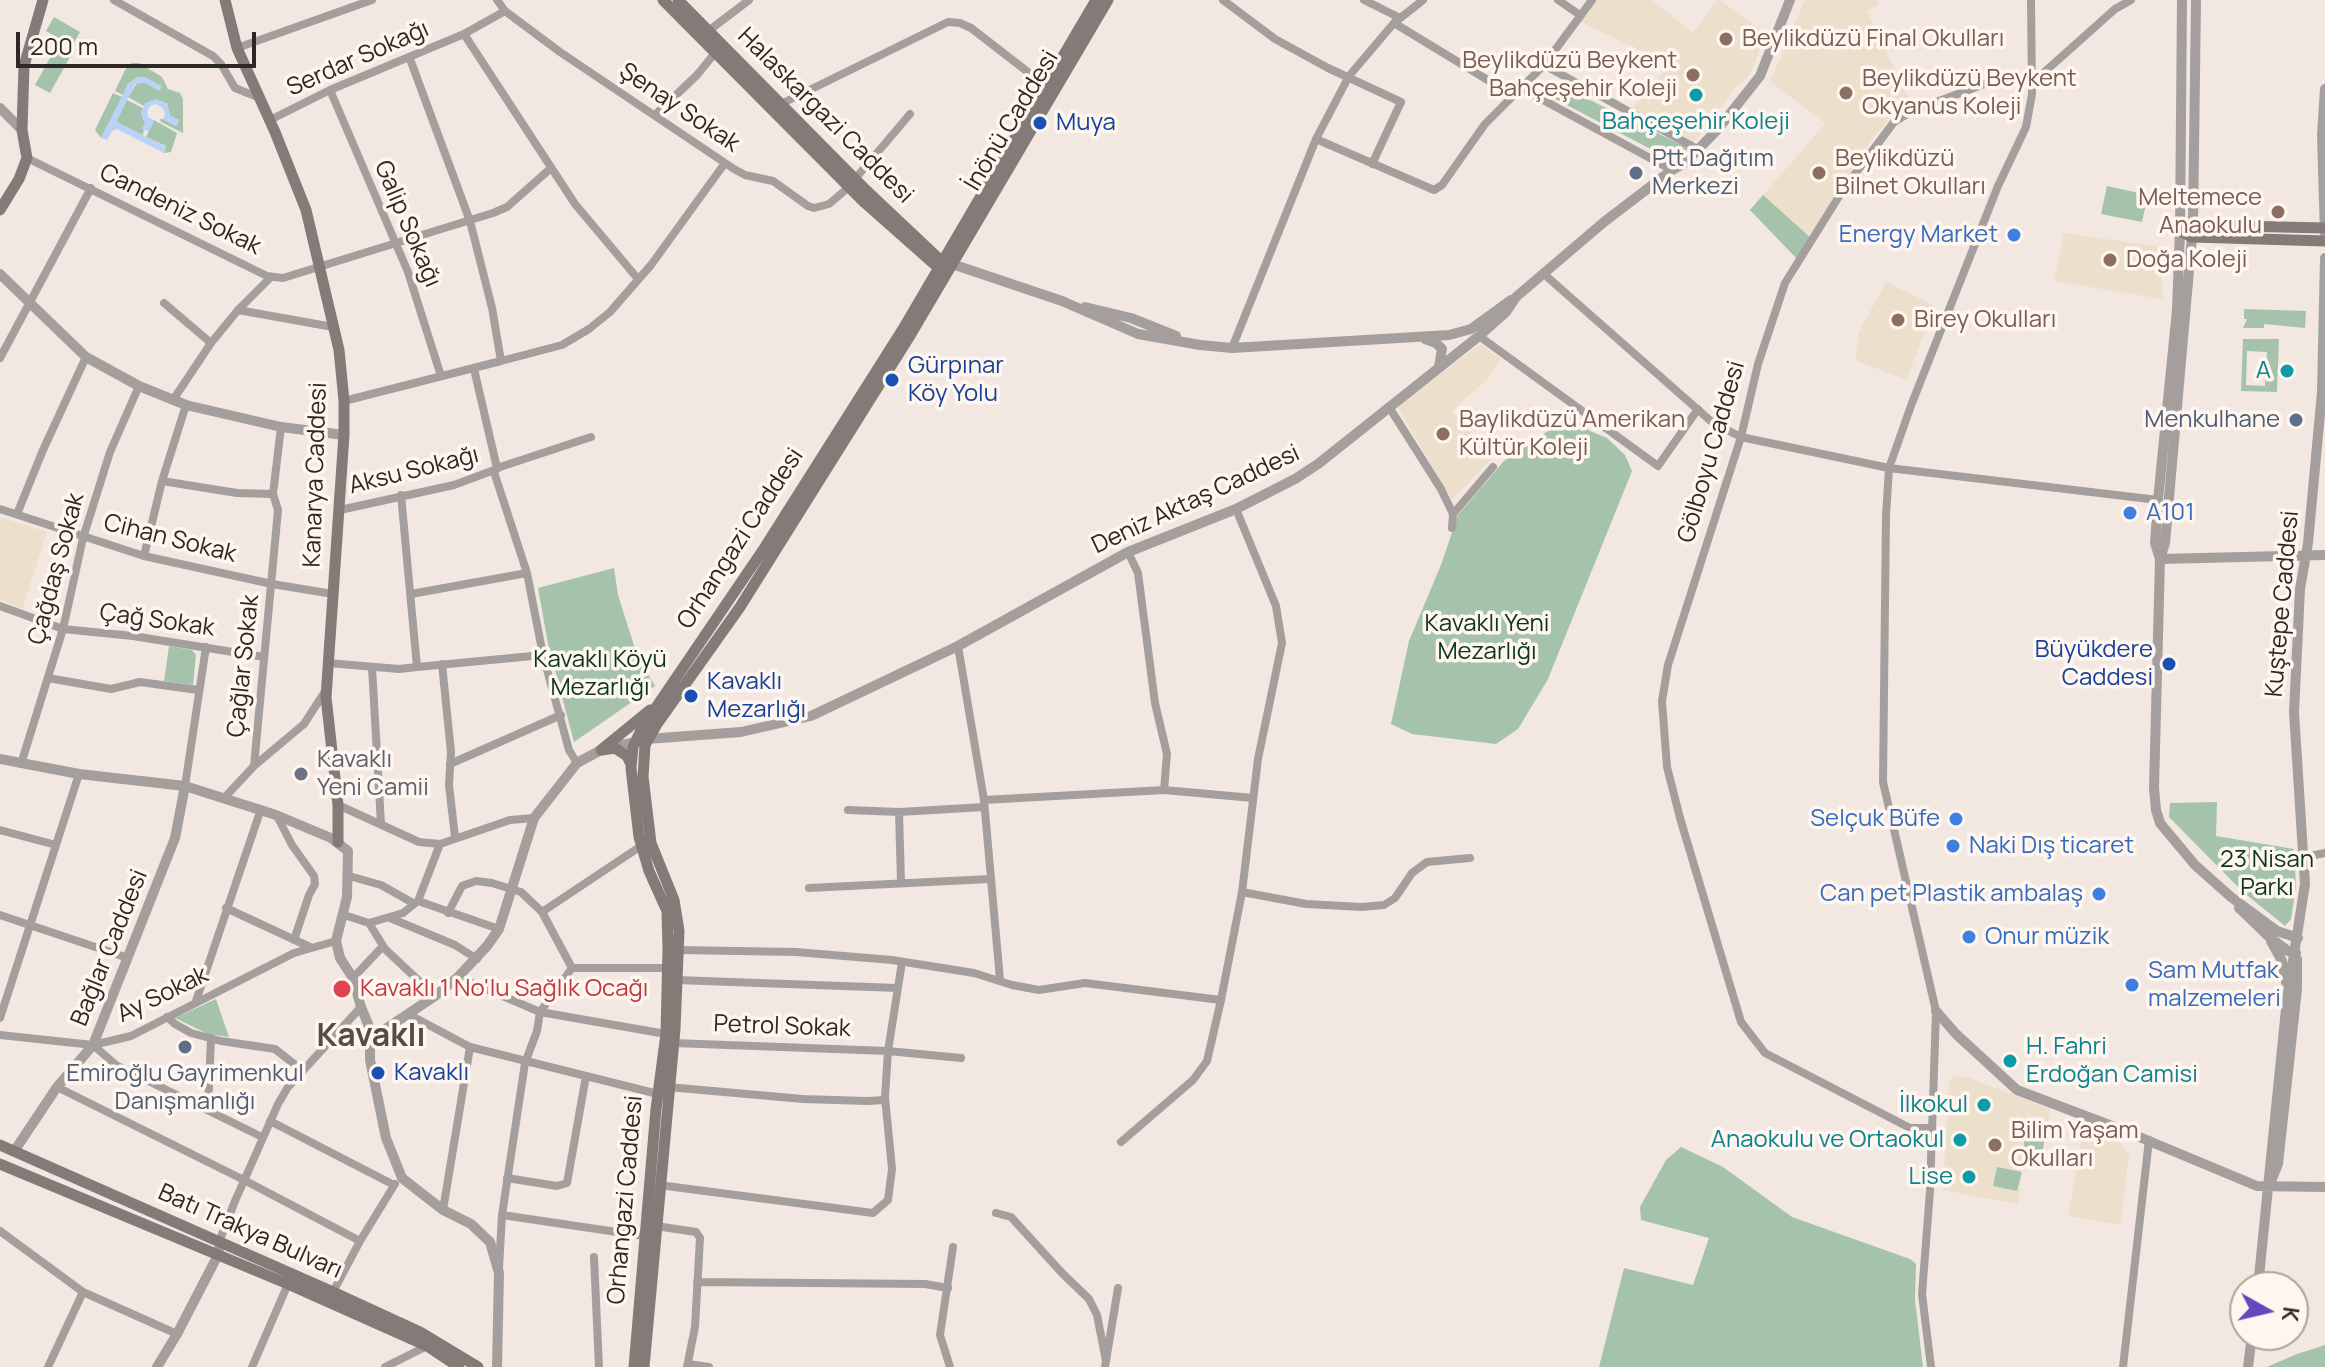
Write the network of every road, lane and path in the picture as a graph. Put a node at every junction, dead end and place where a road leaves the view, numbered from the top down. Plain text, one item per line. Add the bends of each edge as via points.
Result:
1 (43, 0) edge
2 (114, 0) edge
3 (216, 0) edge
4 (372, 0) edge
5 (497, 0) edge
6 (663, 0) edge
7 (678, 0) edge
8 (749, 0) edge
9 (1108, 0) edge
10 (1223, 0) edge
11 (1364, 0) edge
12 (1423, 0) edge
13 (1558, 0) edge
14 (1592, 0) edge
15 (1790, 0) edge
16 (2031, 0) edge
17 (2131, 0) edge
18 (2182, 0) edge
19 (2196, 0) edge
20 (1092, 2) edge
21 (226, 6) edge
22 (505, 11) junction
23 (1580, 15) junction
24 (1397, 21) junction
25 (464, 34) junction
26 (704, 34) junction
27 (1076, 46) junction
28 (237, 48) junction
29 (715, 53) junction
30 (410, 59) junction
31 (1544, 65) junction
32 (1349, 76) junction
33 (2032, 76) junction
34 (1521, 88) junction
35 (1050, 89) junction
36 (2325, 89) edge
37 (330, 90) junction
38 (1514, 96) junction
39 (260, 98) junction
40 (776, 107) junction
41 (0, 108) edge
42 (910, 114) dead end
43 (655, 115) junction
44 (270, 120) junction
45 (22, 130) junction
46 (1316, 139) junction
47 (1699, 150) junction
48 (27, 158) junction
49 (725, 163) junction
50 (1372, 164) junction
51 (551, 168) junction
52 (1672, 170) junction
53 (852, 183) junction
54 (91, 188) junction
55 (0, 210) edge
56 (470, 221) junction
57 (2180, 231) junction
58 (2193, 231) junction
59 (2325, 233) edge
60 (397, 244) junction
61 (2325, 258) edge
62 (318, 266) junction
63 (945, 267) junction
64 (0, 274) edge
65 (1545, 275) junction
66 (271, 277) junction
67 (638, 279) junction
68 (1516, 297) junction
69 (29, 303) junction
70 (164, 303) dead end
71 (238, 310) junction
72 (333, 327) junction
73 (1479, 336) junction
74 (1411, 338) junction
75 (211, 343) junction
76 (1232, 348) junction
77 (86, 357) junction
78 (0, 358) edge
79 (501, 361) junction
80 (1439, 367) junction
81 (474, 369) junction
82 (441, 376) junction
83 (139, 386) junction
84 (2324, 392) edge
85 (173, 400) junction
86 (344, 401) junction
87 (186, 405) junction
88 (1389, 407) junction
89 (1698, 409) junction
90 (281, 427) junction
91 (344, 435) junction
92 (591, 437) dead end
93 (1741, 437) junction
94 (1493, 467) dead end
95 (1889, 468) junction
96 (496, 470) junction
97 (162, 481) junction
98 (273, 494) junction
99 (401, 495) junction
100 (2163, 501) junction
101 (0, 509) edge
102 (1236, 509) junction
103 (340, 510) junction
104 (17, 514) junction
105 (1453, 514) junction
106 (1452, 528) dead end
107 (83, 538) junction
108 (1128, 552) junction
109 (2325, 555) edge
110 (144, 556) junction
111 (2304, 557) junction
112 (2160, 559) junction
113 (527, 573) junction
114 (272, 584) junction
115 (333, 594) junction
116 (411, 594) junction
117 (0, 606) edge
118 (730, 612) junction
119 (63, 629) junction
120 (958, 646) junction
121 (206, 647) junction
122 (543, 655) junction
123 (264, 657) junction
124 (328, 663) junction
125 (442, 664) junction
126 (372, 667) junction
127 (417, 667) junction
128 (48, 678) junction
129 (198, 690) junction
130 (326, 690) junction
131 (660, 702) junction
132 (327, 715) junction
133 (561, 715) junction
134 (304, 724) junction
135 (647, 739) junction
136 (634, 742) junction
137 (601, 750) junction
138 (0, 759) edge
139 (577, 763) junction
140 (21, 764) junction
141 (450, 764) junction
142 (631, 764) junction
143 (254, 766) junction
144 (79, 774) junction
145 (185, 786) junction
146 (1164, 790) junction
147 (225, 797) junction
148 (1253, 798) junction
149 (984, 804) junction
150 (338, 805) junction
151 (261, 809) junction
152 (848, 810) dead end
153 (899, 812) junction
154 (276, 815) junction
155 (534, 818) junction
156 (381, 824) junction
157 (0, 830) edge
158 (455, 837) junction
159 (338, 842) junction
160 (440, 844) junction
161 (56, 845) junction
162 (641, 846) junction
163 (2325, 853) edge
164 (2305, 857) junction
165 (1470, 858) dead end
166 (349, 876) junction
167 (990, 879) junction
168 (901, 883) junction
169 (809, 888) dead end
170 (513, 890) junction
171 (1242, 892) junction
172 (2231, 897) junction
173 (415, 902) junction
174 (226, 908) junction
175 (542, 912) junction
176 (448, 913) junction
177 (0, 915) edge
178 (344, 915) junction
179 (390, 918) junction
180 (369, 923) junction
181 (29, 924) junction
182 (499, 929) junction
183 (2268, 936) junction
184 (2298, 938) junction
185 (294, 940) junction
186 (336, 941) junction
187 (383, 946) junction
188 (310, 947) junction
189 (678, 950) junction
190 (2296, 953) junction
191 (128, 958) junction
192 (477, 959) junction
193 (902, 962) junction
194 (572, 968) junction
195 (668, 968) junction
196 (458, 977) junction
197 (353, 978) junction
198 (676, 980) junction
199 (1000, 980) junction
200 (898, 988) junction
201 (435, 996) junction
202 (2287, 999) junction
203 (1221, 1000) junction
204 (196, 1001) junction
205 (361, 1007) junction
206 (1936, 1011) junction
207 (540, 1012) junction
208 (408, 1014) junction
209 (167, 1017) junction
210 (0, 1018) edge
211 (0, 1035) edge
212 (211, 1038) junction
213 (372, 1038) junction
214 (670, 1039) junction
215 (93, 1045) junction
216 (470, 1047) junction
217 (888, 1051) junction
218 (961, 1058) dead end
219 (525, 1063) junction
220 (303, 1071) junction
221 (586, 1076) junction
222 (57, 1087) junction
223 (663, 1091) junction
224 (885, 1097) junction
225 (208, 1109) junction
226 (270, 1121) junction
227 (1931, 1128) junction
228 (262, 1137) junction
229 (2149, 1140) junction
230 (1121, 1142) dead end
231 (0, 1145) edge
232 (15, 1150) junction
233 (2, 1169) edge
234 (507, 1178) junction
235 (244, 1180) junction
236 (398, 1182) junction
237 (659, 1185) junction
238 (2269, 1186) junction
239 (2325, 1187) edge
240 (443, 1210) junction
241 (996, 1213) dead end
242 (502, 1215) junction
243 (656, 1226) junction
244 (0, 1231) edge
245 (644, 1236) junction
246 (360, 1241) junction
247 (219, 1242) junction
248 (953, 1247) dead end
249 (218, 1255) junction
250 (594, 1257) dead end
251 (2260, 1271) edge
252 (499, 1273) junction
253 (697, 1282) junction
254 (288, 1284) junction
255 (948, 1288) junction
256 (1118, 1288) dead end
257 (83, 1292) junction
258 (333, 1292) junction
259 (177, 1334) junction
260 (427, 1346) junction
261 (1105, 1364) edge
262 (688, 1365) edge
263 (49, 1367) edge
264 (157, 1367) edge
265 (252, 1367) edge
266 (385, 1367) edge
267 (459, 1367) edge
268 (478, 1367) edge
269 (495, 1367) edge
270 (599, 1367) edge
271 (634, 1367) edge
272 (644, 1367) edge
273 (709, 1367) edge
274 (950, 1367) edge
275 (1931, 1367) edge
276 (2123, 1367) edge

1 - 45 main road via 24,66
2 - 39 street via 213,56 235,88
3 - 21 street
4 - 28 street
5 - 22 street, Şenay Sokak
6 - 26 main road
7 - 26 main road, Halaskargazi Caddesi
8 - 26 street
9 - 27 main road, İnönü Caddesi
10 - 32 street via 1275,39
11 - 24 street
12 - 24 street
13 - 23 street
14 - 23 street
15 - 47 street, Deniz Aktaş Caddesi via 1760,76
16 - 33 street
17 - 33 street via 2047,71
18 - 57 street
19 - 58 street
20 - 27 main road
21 - 28 main road, Kanarya Caddesi
22 - 25 street, Serdar Sokağı
22 - 43 street, Şenay Sokak
23 - 31 street
24 - 32 street
24 - 38 street
25 - 30 street, Serdar Sokağı
25 - 51 street
26 - 29 main road
26 - 40 main road, Halaskargazi Caddesi
27 - 35 main road, Orhangazi Caddesi
28 - 39 main road, Kanarya Caddesi
29 - 40 main road
29 - 43 street
30 - 37 street, Serdar Sokağı
30 - 56 street
31 - 34 street
31 - 47 street
32 - 46 street
32 - 50 street via 1401,102
33 - 93 street, Gölboyu Caddesi via 1998,79 1912,111 1879,139 1785,283
33 - 95 street via 2026,127
34 - 38 street
34 - 52 street
35 - 40 street via 971,28 948,22
35 - 63 main road, Orhangazi Caddesi
36 - 59 street
37 - 44 street, Serdar Sokağı
37 - 60 street, Galip Sokağı
38 - 50 street via 1434,190
39 - 44 main road, Kanarya Caddesi
40 - 53 main road
41 - 45 street
42 - 53 street
43 - 49 street, Şenay Sokak
44 - 62 main road, Kanarya Caddesi via 306,210
45 - 48 main road
46 - 50 street
46 - 76 street
47 - 52 street, Deniz Aktaş Caddesi
48 - 54 street, Candeniz Sokak
48 - 55 main road
49 - 53 street, Şenay Sokak via 745,175 773,181 814,208 829,204
49 - 67 street
51 - 56 street, Candeniz Sokak via 507,207
51 - 67 street
52 - 65 street, Deniz Aktaş Caddesi
53 - 63 main road
54 - 66 street, Candeniz Sokak
54 - 69 street
56 - 60 street, Candeniz Sokak
56 - 79 street
57 - 58 main road
57 - 100 street
58 - 59 main road
58 - 100 street
60 - 62 street, Candeniz Sokak
60 - 82 street, Galip Sokağı
61 - 84 street, Kuştepe Caddesi
62 - 66 street, Candeniz Sokak via 298,275
62 - 72 main road, Kanarya Caddesi
63 - 76 street via 1131,318 1200,345
63 - 118 main road, Orhangazi Caddesi
64 - 69 street
65 - 68 street, Deniz Aktaş Caddesi
65 - 89 street
66 - 71 street
67 - 79 street via 610,312 576,338
68 - 73 street, Deniz Aktaş Caddesi
68 - 74 street via 1471,329
69 - 77 street
69 - 78 street
70 - 75 street
71 - 72 street
71 - 75 street
72 - 86 main road, Kanarya Caddesi
73 - 80 street, Deniz Aktaş Caddesi
73 - 89 street via 1658,466
74 - 76 street
74 - 80 street via 1440,345
75 - 85 street
77 - 83 street
77 - 104 street
79 - 81 street
80 - 88 street, Deniz Aktaş Caddesi
81 - 82 street
81 - 96 street
82 - 86 street
83 - 85 street
83 - 107 street, Çağdaş Sokak via 110,452
84 - 111 street, Kuştepe Caddesi
85 - 87 street
86 - 91 main road, Kanarya Caddesi
87 - 90 street
87 - 97 street
88 - 102 street, Deniz Aktaş Caddesi via 1318,464
88 - 105 street
89 - 93 street
90 - 91 street
90 - 98 street, Çağlar Sokak
91 - 103 main road, Kanarya Caddesi
92 - 96 street, Aksu Sokağı
93 - 95 street
93 - 227 street, Gölboyu Caddesi via 1668,665 1662,701 1667,767 1741,1022 1765,1053 1910,1128
94 - 105 street
95 - 100 street
95 - 206 street via 1883,782
96 - 99 street, Aksu Sokağı
96 - 113 street
97 - 98 street
97 - 110 street
98 - 114 street, Çağlar Sokak via 278,510
99 - 103 street, Aksu Sokağı
99 - 116 street
100 - 112 street via 2165,543
101 - 104 street, Cihan Sokak
102 - 108 street, Deniz Aktaş Caddesi
102 - 148 street via 1276,606 1282,643
103 - 115 main road, Kanarya Caddesi
104 - 107 street, Cihan Sokak
105 - 106 street
107 - 110 street, Cihan Sokak
107 - 119 street, Çağdaş Sokak
108 - 120 street, Deniz Aktaş Caddesi
108 - 146 street via 1138,573 1167,754
109 - 111 street
110 - 114 street, Cihan Sokak
111 - 112 street
111 - 164 street, Kuştepe Caddesi via 2294,712
112 - 172 street via 2156,810 2175,844
113 - 116 street
113 - 122 street
114 - 115 street, Cihan Sokak
114 - 123 street, Çağlar Sokak
115 - 124 main road, Kanarya Caddesi
116 - 127 street
117 - 119 street, Çağ Sokak
118 - 131 main road, Orhangazi Caddesi
118 - 135 main road, Orhangazi Caddesi
119 - 121 street, Çağ Sokak
119 - 128 street, Çağdaş Sokak
120 - 135 street, Deniz Aktaş Caddesi via 795,721
120 - 149 street
121 - 123 street, Çağ Sokak
121 - 129 street
122 - 125 street
122 - 133 street
123 - 143 street, Çağlar Sokak
124 - 126 street
124 - 130 main road, Kanarya Caddesi
125 - 127 street
125 - 141 street
126 - 127 street
126 - 156 street
128 - 129 street via 111,689 140,682
128 - 140 street, Çağdaş Sokak
129 - 145 street
130 - 132 main road, Kanarya Caddesi
130 - 134 street
131 - 136 main road, Orhangazi Caddesi
131 - 137 main road
132 - 134 street via 318,714
132 - 150 main road, Kanarya Caddesi
133 - 139 street
133 - 141 street
134 - 143 street
135 - 136 street, Deniz Aktaş Caddesi
135 - 189 main road, Orhangazi Caddesi via 643,768 648,825 654,856 676,909
136 - 137 street, Deniz Aktaş Caddesi
136 - 142 main road, Orhangazi Caddesi
137 - 139 street, Deniz Aktaş Caddesi
137 - 142 main road via 615,748
138 - 140 street
139 - 155 street
140 - 144 street
141 - 158 street
142 - 162 main road, Orhangazi Caddesi
143 - 147 street
144 - 145 street
144 - 161 street
145 - 147 street
145 - 191 street, Bağlar Caddesi via 175,838
146 - 148 street
146 - 149 street
147 - 151 street
148 - 171 street
149 - 153 street
149 - 167 street
150 - 156 street
150 - 159 main road, Kanarya Caddesi
151 - 154 street
151 - 174 street
152 - 153 street
153 - 168 street
154 - 159 street
154 - 185 street via 314,876
155 - 158 street
155 - 170 street
156 - 160 street via 419,842
157 - 161 street
158 - 160 street
159 - 166 street via 348,851
160 - 173 street
161 - 181 street
162 - 175 street
162 - 195 main road, Orhangazi Caddesi via 667,911
163 - 164 street
164 - 184 street, Kuştepe Caddesi
165 - 171 street via 1427,862 1384,905 1306,904
166 - 173 street
166 - 178 street
167 - 168 street
167 - 199 street
168 - 169 street
170 - 175 street
170 - 176 street via 476,881 462,886
170 - 182 street
171 - 203 street
172 - 183 street
172 - 184 street via 2282,934
173 - 176 street
173 - 179 street
174 - 185 street
174 - 204 street
175 - 194 street
176 - 182 street
177 - 181 street
178 - 180 street
178 - 186 street
179 - 180 street
179 - 192 street
180 - 187 street
181 - 191 street
181 - 210 street
182 - 192 street
183 - 190 street
183 - 202 street via 2282,961
184 - 190 street, Kuştepe Caddesi
185 - 188 street
186 - 188 street, Ay Sokak
186 - 197 street
187 - 197 street
187 - 201 street
188 - 204 street, Ay Sokak
189 - 193 street via 796,952
189 - 198 main road, Orhangazi Caddesi
190 - 202 street
190 - 238 street via 2299,969 2278,1164
191 - 215 street, Bağlar Caddesi
192 - 196 street
193 - 199 street
193 - 200 street
194 - 195 street
194 - 207 street
195 - 214 main road, Orhangazi Caddesi
196 - 201 street
196 - 207 street, Petrol Sokak
197 - 205 street
198 - 200 street
198 - 214 main road, Orhangazi Caddesi
199 - 203 street via 1039,990 1085,983
200 - 217 street
201 - 208 street
202 - 238 street
203 - 230 street via 1207,1061 1193,1080
204 - 209 street, Ay Sokak
205 - 213 street
205 - 220 street
206 - 227 street
206 - 229 street via 2017,1090
207 - 214 street, Petrol Sokak
207 - 219 street
208 - 213 street
208 - 216 street
209 - 212 street
209 - 215 street, Ay Sokak via 131,1036
211 - 215 street, Ay Sokak
212 - 220 street via 275,1049
212 - 225 street
213 - 236 street via 378,1106
214 - 217 street, Petrol Sokak
214 - 223 main road, Orhangazi Caddesi
215 - 222 street, Bağlar Caddesi
215 - 225 street via 116,1065
216 - 219 street
216 - 240 street
217 - 218 street, Petrol Sokak
217 - 224 street
219 - 221 street
219 - 234 street
220 - 226 street
221 - 223 street
221 - 234 street via 567,1183
222 - 232 street, Bağlar Caddesi
222 - 235 street
223 - 224 street via 867,1101
223 - 237 main road, Orhangazi Caddesi
223 - 245 main road, Orhangazi Caddesi
224 - 237 street via 892,1169 888,1200 873,1213
225 - 228 street
226 - 228 street
226 - 236 street
227 - 275 street via 1922,1294
228 - 235 street
229 - 238 street via 2257,1186
229 - 276 street
231 - 232 main road, Batı Trakya Bulvarı
232 - 233 main road via 2,1154
232 - 247 main road, Batı Trakya Bulvarı
233 - 249 main road, Batı Trakya Bulvarı
234 - 242 street
235 - 246 street
235 - 247 street
236 - 240 street
236 - 246 street
237 - 243 main road, Orhangazi Caddesi
238 - 239 street
238 - 251 street
240 - 252 street via 471,1224 490,1242
241 - 261 street via 1011,1217 1089,1299
242 - 245 street
242 - 252 street
243 - 253 street via 696,1232
243 - 272 main road, Orhangazi Caddesi
244 - 257 street
245 - 271 main road, Orhangazi Caddesi
246 - 258 street
247 - 249 street
247 - 258 main road, Batı Trakya Bulvarı
248 - 255 street
249 - 254 main road, Batı Trakya Bulvarı
249 - 259 street
250 - 270 street
252 - 269 street
253 - 255 street
253 - 262 street
254 - 260 main road, Batı Trakya Bulvarı
254 - 265 street
255 - 274 street via 940,1335
256 - 261 street
257 - 259 street
257 - 263 street
258 - 268 main road, Batı Trakya Bulvarı via 420,1332
259 - 264 street
260 - 266 street
260 - 267 main road, Batı Trakya Bulvarı
262 - 273 street

